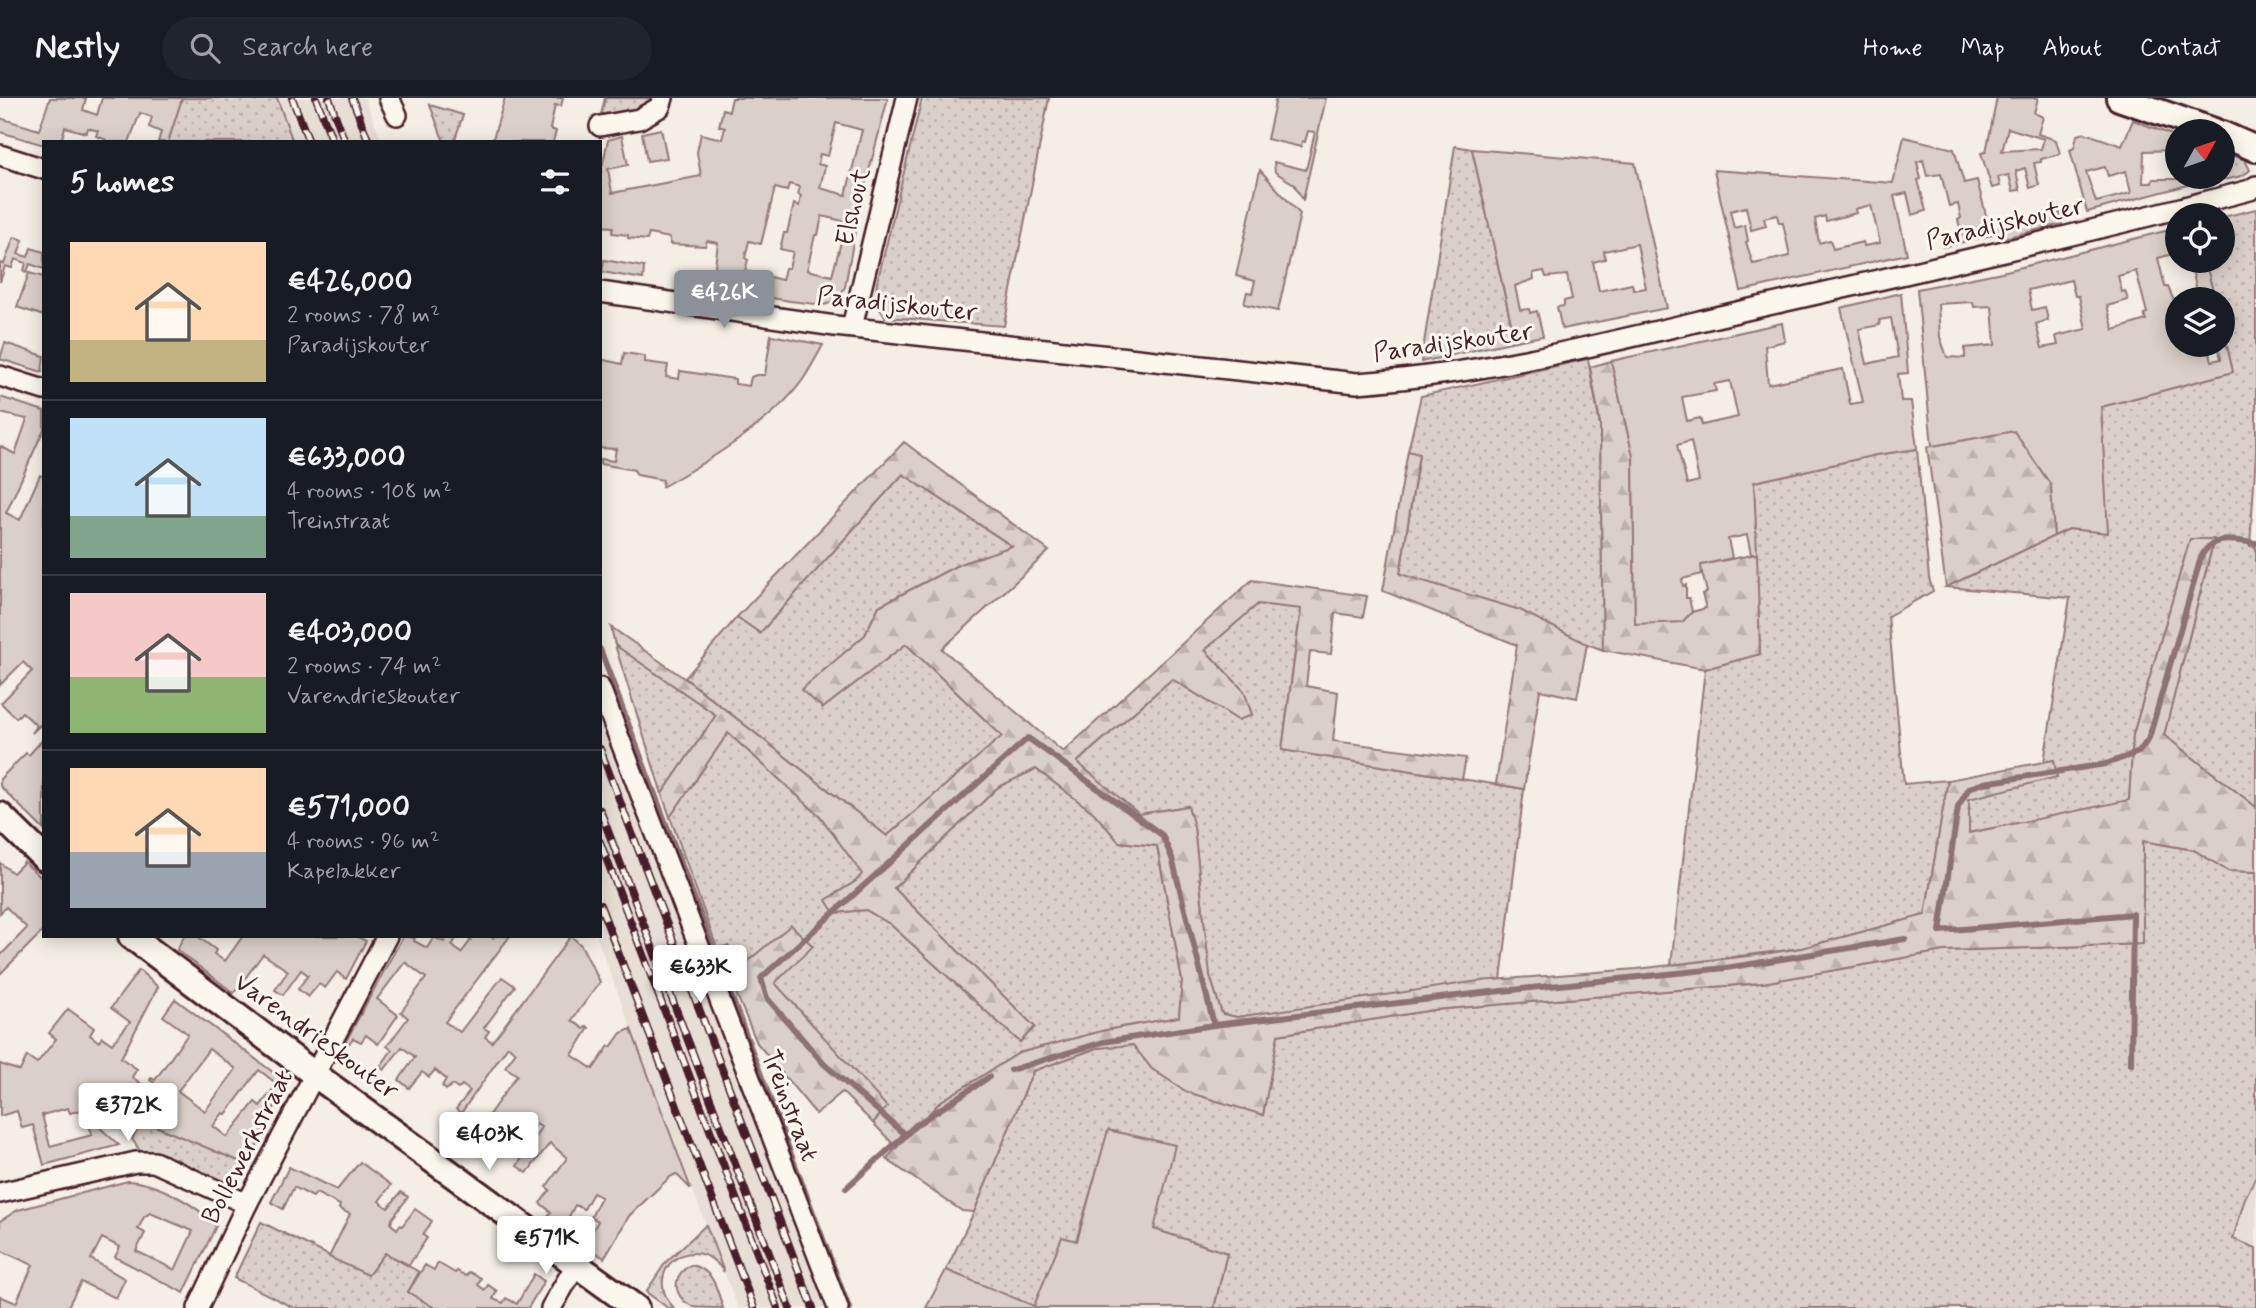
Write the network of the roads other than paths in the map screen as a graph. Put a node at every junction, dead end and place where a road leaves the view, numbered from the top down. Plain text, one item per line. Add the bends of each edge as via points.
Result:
1 (663, 98) edge
2 (907, 98) edge
3 (2119, 98) edge
4 (2179, 119) edge
5 (600, 127) dead end
6 (2235, 140) edge
7 (2256, 149) edge
8 (0, 155) edge
9 (42, 168) edge
10 (2256, 186) edge
11 (602, 292) edge
12 (852, 327) junction
13 (0, 376) edge
14 (42, 389) edge
15 (602, 693) edge
16 (0, 815) edge
17 (42, 856) edge
18 (134, 938) edge
19 (386, 938) edge
20 (314, 1074) junction
21 (0, 1193) edge
22 (247, 1204) junction
23 (576, 1265) junction
24 (198, 1308) edge
25 (551, 1308) edge
26 (636, 1308) edge
27 (838, 1308) edge

1 - 5 street via 660,107 639,119
2 - 12 street, Elshout
3 - 4 street
6 - 7 street
8 - 9 street
10 - 12 street, Paradijskouter via 2150,216 1558,354 1415,379 1357,383
11 - 12 street, Paradijskouter
13 - 14 street
15 - 27 street, Treinstraat
16 - 17 street
18 - 20 street, Varendrieskouter
19 - 20 street, Bollewerkstraat
20 - 22 street, Bollewerkstraat
20 - 23 street, Varendrieskouter
21 - 22 street via 136,1162 154,1162
22 - 24 street, Bollewerkstraat
23 - 25 street
23 - 26 street, Varendrieskouter

